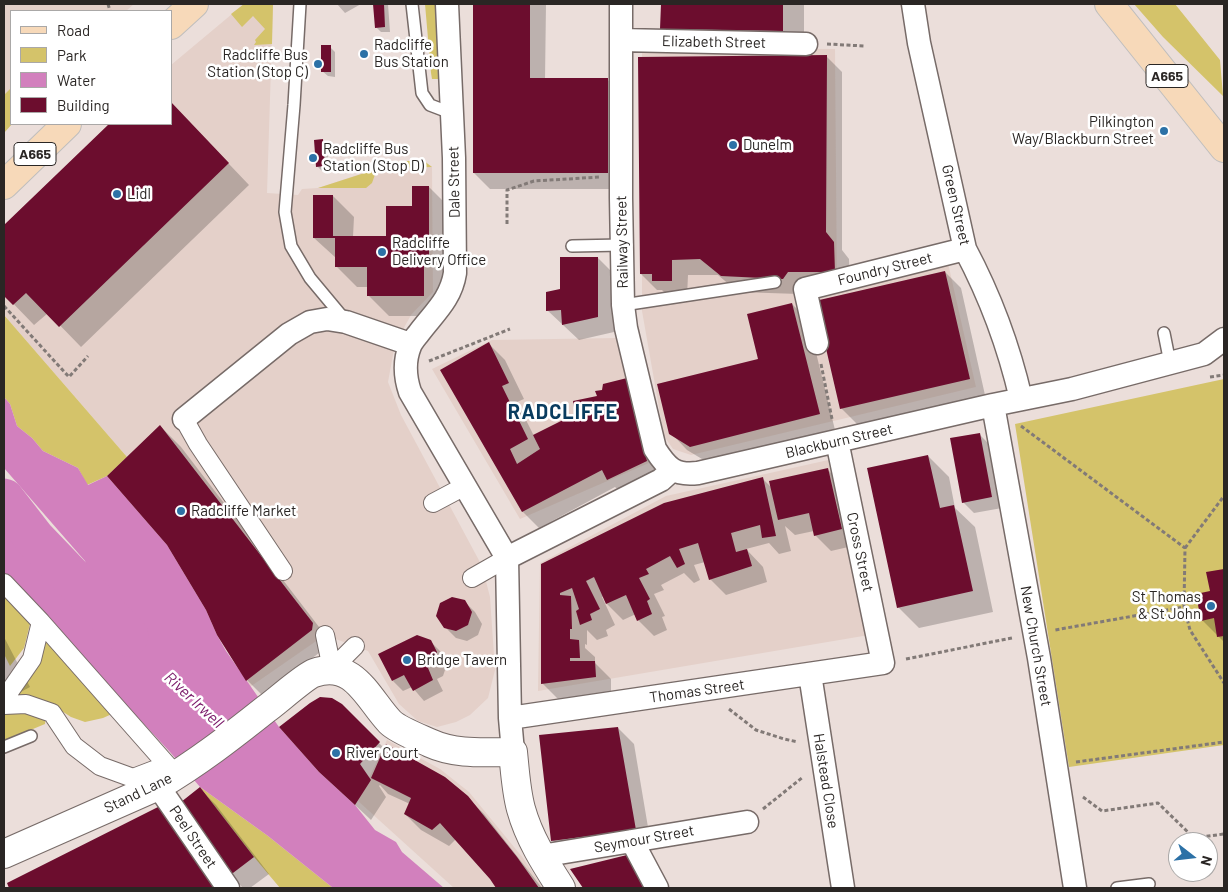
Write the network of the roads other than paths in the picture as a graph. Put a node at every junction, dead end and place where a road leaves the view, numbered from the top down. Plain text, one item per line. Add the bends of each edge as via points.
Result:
1 (194, 4) edge
2 (300, 4) edge
3 (412, 4) edge
4 (447, 4) edge
5 (621, 4) edge
6 (913, 4) edge
7 (1109, 4) edge
8 (172, 23) edge
9 (621, 40) junction
10 (806, 44) road end
11 (451, 113) junction
12 (66, 125) edge
13 (1224, 148) edge
14 (4, 185) edge
15 (622, 245) junction
16 (572, 246) dead end
17 (965, 249) junction
18 (775, 282) dead end
19 (624, 305) junction
20 (346, 322) junction
21 (1164, 333) dead end
22 (1224, 339) edge
23 (817, 343) road end
24 (410, 344) junction
25 (1170, 363) junction
26 (1021, 399) junction
27 (993, 406) junction
28 (184, 419) joint
29 (837, 441) junction
30 (672, 470) junction
31 (465, 486) junction
32 (433, 503) dead end
33 (508, 558) junction
34 (283, 571) dead end
35 (472, 578) dead end
36 (4, 583) edge
37 (41, 622) junction
38 (325, 635) dead end
39 (354, 646) dead end
40 (883, 663) joint
41 (332, 669) junction
42 (810, 674) junction
43 (4, 697) edge
44 (4, 705) edge
45 (510, 718) junction
46 (31, 736) dead end
47 (4, 747) edge
48 (512, 752) junction
49 (167, 776) junction
50 (747, 822) road end
51 (632, 841) junction
52 (4, 854) edge
53 (541, 856) junction
54 (1149, 884) dead end
55 (228, 888) edge
56 (560, 888) edge
57 (657, 888) edge
58 (843, 888) edge
59 (1075, 888) edge
60 (1117, 888) edge

1 - 8 main road
2 - 20 lane via 286,212 291,246 310,278
3 - 11 lane via 422,93 430,105
4 - 11 street, Dale Street
5 - 9 street, Railway Street
6 - 17 street, Green Street
7 - 13 main road, A665
9 - 10 street, Elizabeth Street
9 - 15 street, Railway Street
11 - 24 street, Dale Street via 456,258 453,287
12 - 14 main road, A665
15 - 16 lane
15 - 19 street, Railway Street
17 - 23 street, Foundry Street via 805,289
17 - 26 street, Green Street via 980,278 1014,367
18 - 19 lane
19 - 30 street, Railway Street via 626,328 655,449
20 - 24 street
20 - 28 street via 327,319 310,322 288,334
21 - 25 lane
22 - 25 street, Blackburn Street via 1204,354
24 - 31 street, Dale Street via 405,371 410,392
25 - 26 street, Blackburn Street
26 - 27 street, Blackburn Street
27 - 29 street, Blackburn Street
27 - 59 street, New Church Street via 1035,633
28 - 34 street
29 - 30 street, Blackburn Street via 698,474 680,474
29 - 40 street, Cross Street
30 - 33 street via 661,480
31 - 32 street
31 - 33 street, Dale Street
33 - 35 street
33 - 45 street
36 - 37 street
37 - 43 street via 32,659
37 - 49 street
38 - 41 street
39 - 41 street
40 - 42 street, Thomas Street
41 - 48 street via 347,673 392,723 433,744 467,752
41 - 49 street, Stand Lane via 313,673 262,713
42 - 45 street, Thomas Street
42 - 58 street, Halstead Close
44 - 49 street via 26,704 52,713 74,746 100,766 133,778
45 - 48 street
46 - 47 lane
48 - 53 street via 521,808
49 - 52 street, Stand Lane
49 - 55 street, Peel Street
50 - 51 street, Seymour Street
51 - 53 street, Seymour Street
51 - 57 street
53 - 56 street
54 - 60 lane

